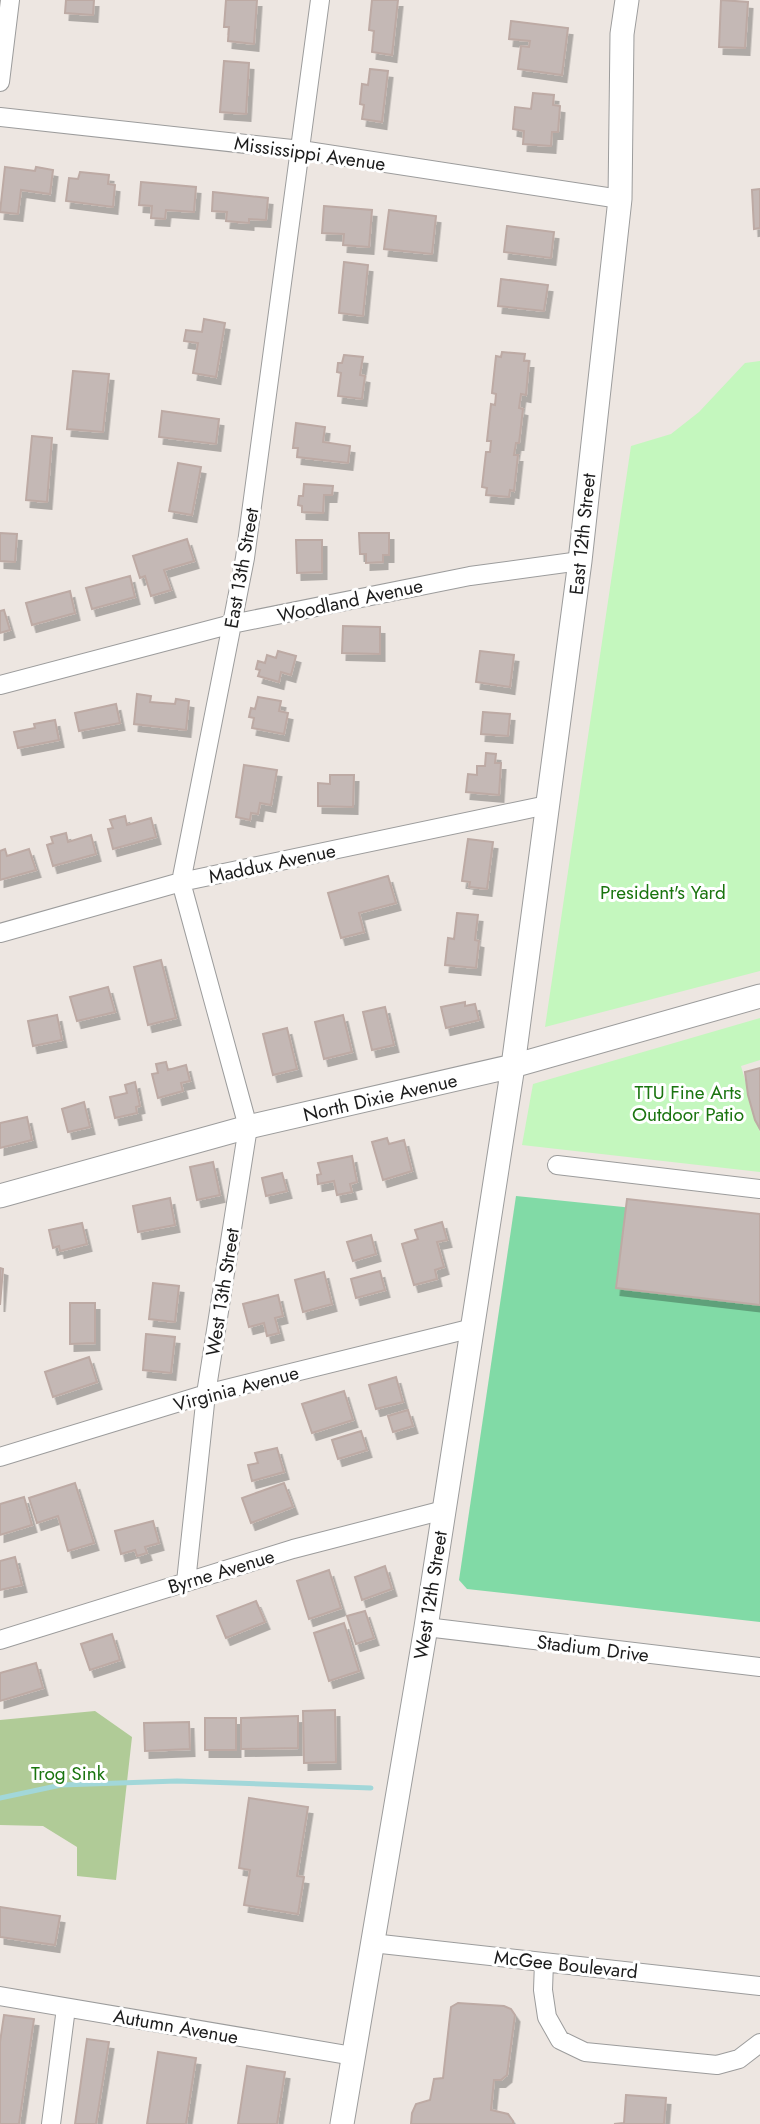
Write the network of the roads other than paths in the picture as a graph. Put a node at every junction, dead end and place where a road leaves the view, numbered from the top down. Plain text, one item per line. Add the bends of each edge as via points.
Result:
1 (10, 0) edge
2 (320, 0) edge
3 (627, 0) edge
4 (0, 82) edge
5 (0, 117) edge
6 (301, 150) junction
7 (620, 199) junction
8 (580, 561) junction
9 (232, 624) junction
10 (0, 685) edge
11 (547, 805) junction
12 (181, 883) junction
13 (0, 933) edge
14 (760, 996) edge
15 (513, 1066) junction
16 (248, 1127) junction
17 (557, 1165) dead end
18 (760, 1189) edge
19 (0, 1196) edge
20 (474, 1328) junction
21 (206, 1394) junction
22 (0, 1457) edge
23 (444, 1510) junction
24 (186, 1582) junction
25 (426, 1627) junction
26 (0, 1640) edge
27 (760, 1667) edge
28 (372, 1942) junction
29 (544, 1962) junction
30 (760, 1986) edge
31 (0, 1996) edge
32 (65, 2008) junction
33 (760, 2043) edge
34 (353, 2056) junction
35 (51, 2124) edge
36 (342, 2124) edge

1 - 4 street
2 - 6 street, East 13th Street
3 - 7 street, East 12th Street via 622,34
5 - 6 street, Mississippi Avenue
6 - 7 street, Mississippi Avenue
6 - 9 street, East 13th Street
7 - 8 street, East 12th Street
8 - 9 street, Woodland Avenue via 470,576
8 - 11 street, East 12th Street
9 - 10 street, Woodland Avenue
9 - 12 street, East 13th Street
11 - 12 street, Maddux Avenue
11 - 15 street, East 12th Street
12 - 13 street, Maddux Avenue
12 - 16 street, East 13th Street
14 - 15 street, North Dixie Avenue
15 - 16 street, North Dixie Avenue
15 - 20 street, West 12th Street
16 - 19 street, North Dixie Avenue
16 - 21 street, West 13th Street
17 - 18 street
20 - 21 street, Virginia Avenue
20 - 23 street, West 12th Street
21 - 22 street, Virginia Avenue
21 - 24 street, West 13th Street
23 - 24 street, Byrne Avenue
23 - 25 street, West 12th Street
24 - 26 street, Byrne Avenue
25 - 27 street, Stadium Drive
25 - 28 street, West 12th Street
28 - 29 street, McGee Boulevard
28 - 34 street, West 12th Street
29 - 30 street, McGee Boulevard
29 - 33 street via 547,2017 560,2040 585,2052 717,2065 739,2059
31 - 32 street, Autumn Avenue
32 - 34 street, Autumn Avenue
32 - 35 street
34 - 36 street, West 12th Street

